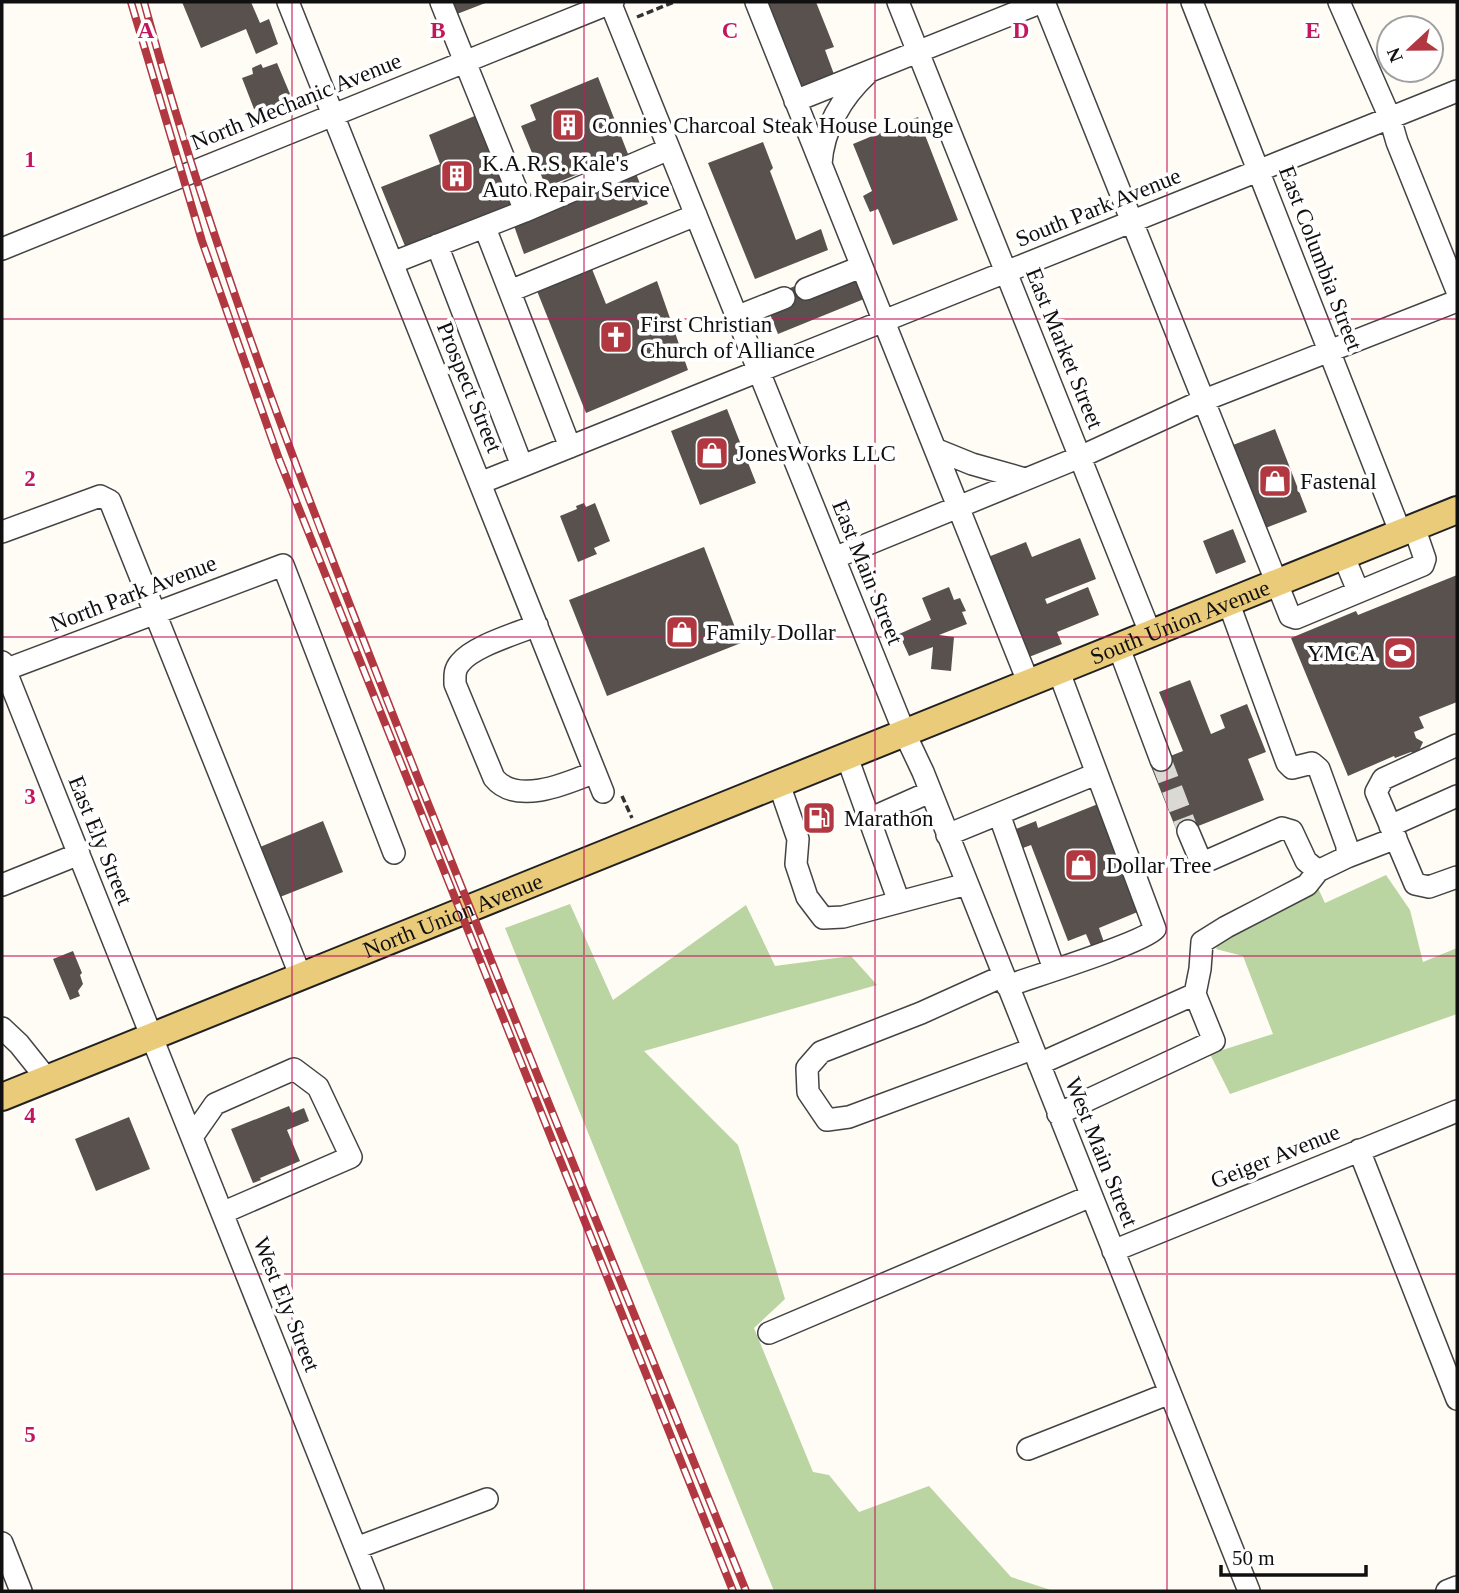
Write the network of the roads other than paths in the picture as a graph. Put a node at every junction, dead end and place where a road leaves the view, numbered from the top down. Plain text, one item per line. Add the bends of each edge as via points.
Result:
1 (288, 2) edge
2 (441, 2) edge
3 (611, 2) edge
4 (756, 2) edge
5 (898, 2) edge
6 (1043, 2) edge
7 (1192, 2) edge
8 (1339, 2) edge
9 (918, 51) junction
10 (465, 61) junction
11 (871, 70) junction
12 (1457, 91) edge
13 (795, 101) junction
14 (333, 115) junction
15 (1390, 118) junction
16 (669, 149) junction
17 (821, 166) junction
18 (1259, 171) junction
19 (526, 211) junction
20 (695, 215) junction
21 (1132, 222) junction
22 (485, 228) junction
23 (437, 245) junction
24 (2, 249) edge
25 (392, 263) junction
26 (862, 267) junction
27 (1006, 272) junction
28 (806, 289) dead end
29 (510, 291) junction
30 (1457, 291) edge
31 (784, 298) dead end
32 (1457, 302) edge
33 (736, 317) junction
34 (884, 321) junction
35 (1329, 351) junction
36 (759, 371) junction
37 (1202, 401) junction
38 (570, 447) junction
39 (935, 449) junction
40 (1080, 457) junction
41 (522, 466) junction
42 (1025, 480) junction
43 (480, 483) junction
44 (958, 506) junction
45 (1457, 510) edge
46 (1408, 531) junction
47 (2, 532) edge
48 (1345, 556) junction
49 (834, 558) junction
50 (1275, 585) junction
51 (1359, 591) junction
52 (1229, 604) junction
53 (154, 614) junction
54 (537, 625) junction
55 (1151, 635) junction
56 (1119, 648) junction
57 (3, 668) edge
58 (1059, 672) junction
59 (1029, 684) junction
60 (905, 734) junction
61 (1457, 745) edge
62 (847, 757) junction
63 (1161, 760) tunnel mouth
64 (595, 772) junction
65 (1096, 774) junction
66 (779, 784) junction
67 (603, 792) dead end
68 (930, 792) junction
69 (1457, 796) edge
70 (999, 814) junction
71 (869, 819) junction
72 (1188, 831) tunnel mouth
73 (1393, 832) junction
74 (947, 835) junction
75 (394, 853) dead end
76 (79, 854) junction
77 (1348, 857) junction
78 (1318, 871) junction
79 (1457, 877) edge
80 (967, 884) junction
81 (2, 885) edge
82 (899, 902) junction
83 (1054, 969) junction
84 (301, 977) junction
85 (1005, 981) junction
86 (1195, 994) junction
87 (2, 1028) edge
88 (152, 1037) junction
89 (1035, 1057) junction
90 (47, 1079) junction
91 (2, 1097) edge
92 (1457, 1111) edge
93 (1058, 1114) junction
94 (192, 1137) junction
95 (1359, 1150) junction
96 (1091, 1196) junction
97 (222, 1213) junction
98 (1113, 1251) junction
99 (769, 1333) dead end
100 (1170, 1393) junction
101 (1457, 1399) edge
102 (1028, 1449) dead end
103 (487, 1499) dead end
104 (2, 1543) edge
105 (356, 1548) junction
106 (1457, 1587) edge
107 (21, 1591) edge
108 (373, 1591) edge
109 (1249, 1591) edge
110 (1447, 1591) edge

1 - 14 street, Prospect Street
2 - 10 street
3 - 10 street, North Mechanic Avenue
3 - 16 street, East Main Street
4 - 13 street
5 - 9 street, East Market Street
6 - 9 street
6 - 21 street
7 - 18 street, East Columbia Street
8 - 15 street
9 - 11 street
9 - 27 street, East Market Street
10 - 14 street, North Mechanic Avenue
10 - 19 street
11 - 13 street
11 - 17 street via 834,117
12 - 15 street, South Park Avenue
13 - 17 street
14 - 24 street, North Mechanic Avenue
14 - 25 street, Prospect Street
15 - 18 street, South Park Avenue
15 - 30 street
16 - 19 street
16 - 20 street, East Main Street
17 - 26 street
18 - 21 street, South Park Avenue
18 - 35 street, East Columbia Street
19 - 22 street
20 - 29 street
20 - 33 street, East Main Street
21 - 27 street, South Park Avenue
21 - 37 street
22 - 23 street
22 - 29 street
23 - 25 street
23 - 41 street
25 - 43 street, Prospect Street
26 - 28 street
26 - 34 street
27 - 34 street, South Park Avenue
27 - 40 street, East Market Street
29 - 38 street
31 - 33 street
32 - 35 street
33 - 36 street, East Main Street
34 - 36 street, South Park Avenue
34 - 39 street
35 - 37 street
35 - 46 street, East Columbia Street
36 - 38 street
36 - 49 street, East Main Street
37 - 40 street
37 - 50 street
38 - 41 street
39 - 42 street
39 - 44 street
40 - 42 street
40 - 55 street, East Market Street
41 - 43 street
42 - 44 street
43 - 54 street, Prospect Street
44 - 49 street
44 - 59 street
45 - 46 main road, South Union Avenue
46 - 48 main road, South Union Avenue
46 - 51 street, East Columbia Street via 1425,559 1423,565
47 - 53 street via 100,496 110,501
48 - 50 main road, South Union Avenue
48 - 51 street
49 - 60 street, East Main Street
50 - 51 street via 1290,616 1296,618
50 - 52 main road, South Union Avenue
52 - 55 main road, South Union Avenue
52 - 77 street via 1287,763 1292,768 1312,764 1319,769
53 - 57 street, North Park Avenue
53 - 75 street, North Park Avenue via 283,565
53 - 84 street
54 - 64 street, Prospect Street
54 - 64 street via 461,661 455,684 501,786 510,791 550,789
55 - 56 main road, South Union Avenue
56 - 58 main road, South Union Avenue
56 - 63 street
57 - 76 street, East Ely Street
58 - 59 main road, South Union Avenue
58 - 65 street
59 - 60 main road, South Union Avenue
60 - 62 main road, North Union Avenue
60 - 68 street, West Main Street
61 - 73 street via 1383,779 1376,792
62 - 66 main road, North Union Avenue
62 - 71 street
64 - 67 street, Prospect Street
65 - 70 street
65 - 83 street via 1155,929 1127,944
66 - 82 street via 798,839 796,864 807,897 823,918
66 - 84 main road, North Union Avenue
68 - 71 street
68 - 74 street, West Main Street
69 - 73 street
70 - 74 street
70 - 83 street
71 - 82 street
72 - 78 street via 1199,857 1207,861 1282,828 1292,831 1306,862
73 - 77 street
73 - 79 street via 1415,884 1429,887
74 - 80 street, West Main Street
76 - 81 street
76 - 88 street, East Ely Street
77 - 78 street
78 - 86 street via 1307,885 1202,942
80 - 82 street
80 - 85 street, West Main Street
83 - 85 street
84 - 88 main road, North Union Avenue
85 - 89 street, West Main Street
85 - 89 street via 821,1052 807,1068 808,1092 827,1120 849,1117 963,1074
86 - 89 street
86 - 93 street via 1214,1041
87 - 90 street
88 - 90 main road, North Union Avenue
88 - 94 street, West Ely Street
89 - 93 street, West Main Street
90 - 91 main road, North Union Avenue
92 - 95 street, Geiger Avenue
93 - 96 street, West Main Street
94 - 97 street, West Ely Street
94 - 97 street via 215,1104 294,1069 318,1087 351,1157
95 - 98 street, Geiger Avenue
95 - 101 street
96 - 98 street, West Main Street
96 - 99 street
97 - 105 street, West Ely Street
98 - 100 street, West Main Street
100 - 102 street
100 - 109 street, West Main Street
103 - 105 street
104 - 107 street
105 - 108 street, West Ely Street
106 - 110 street

